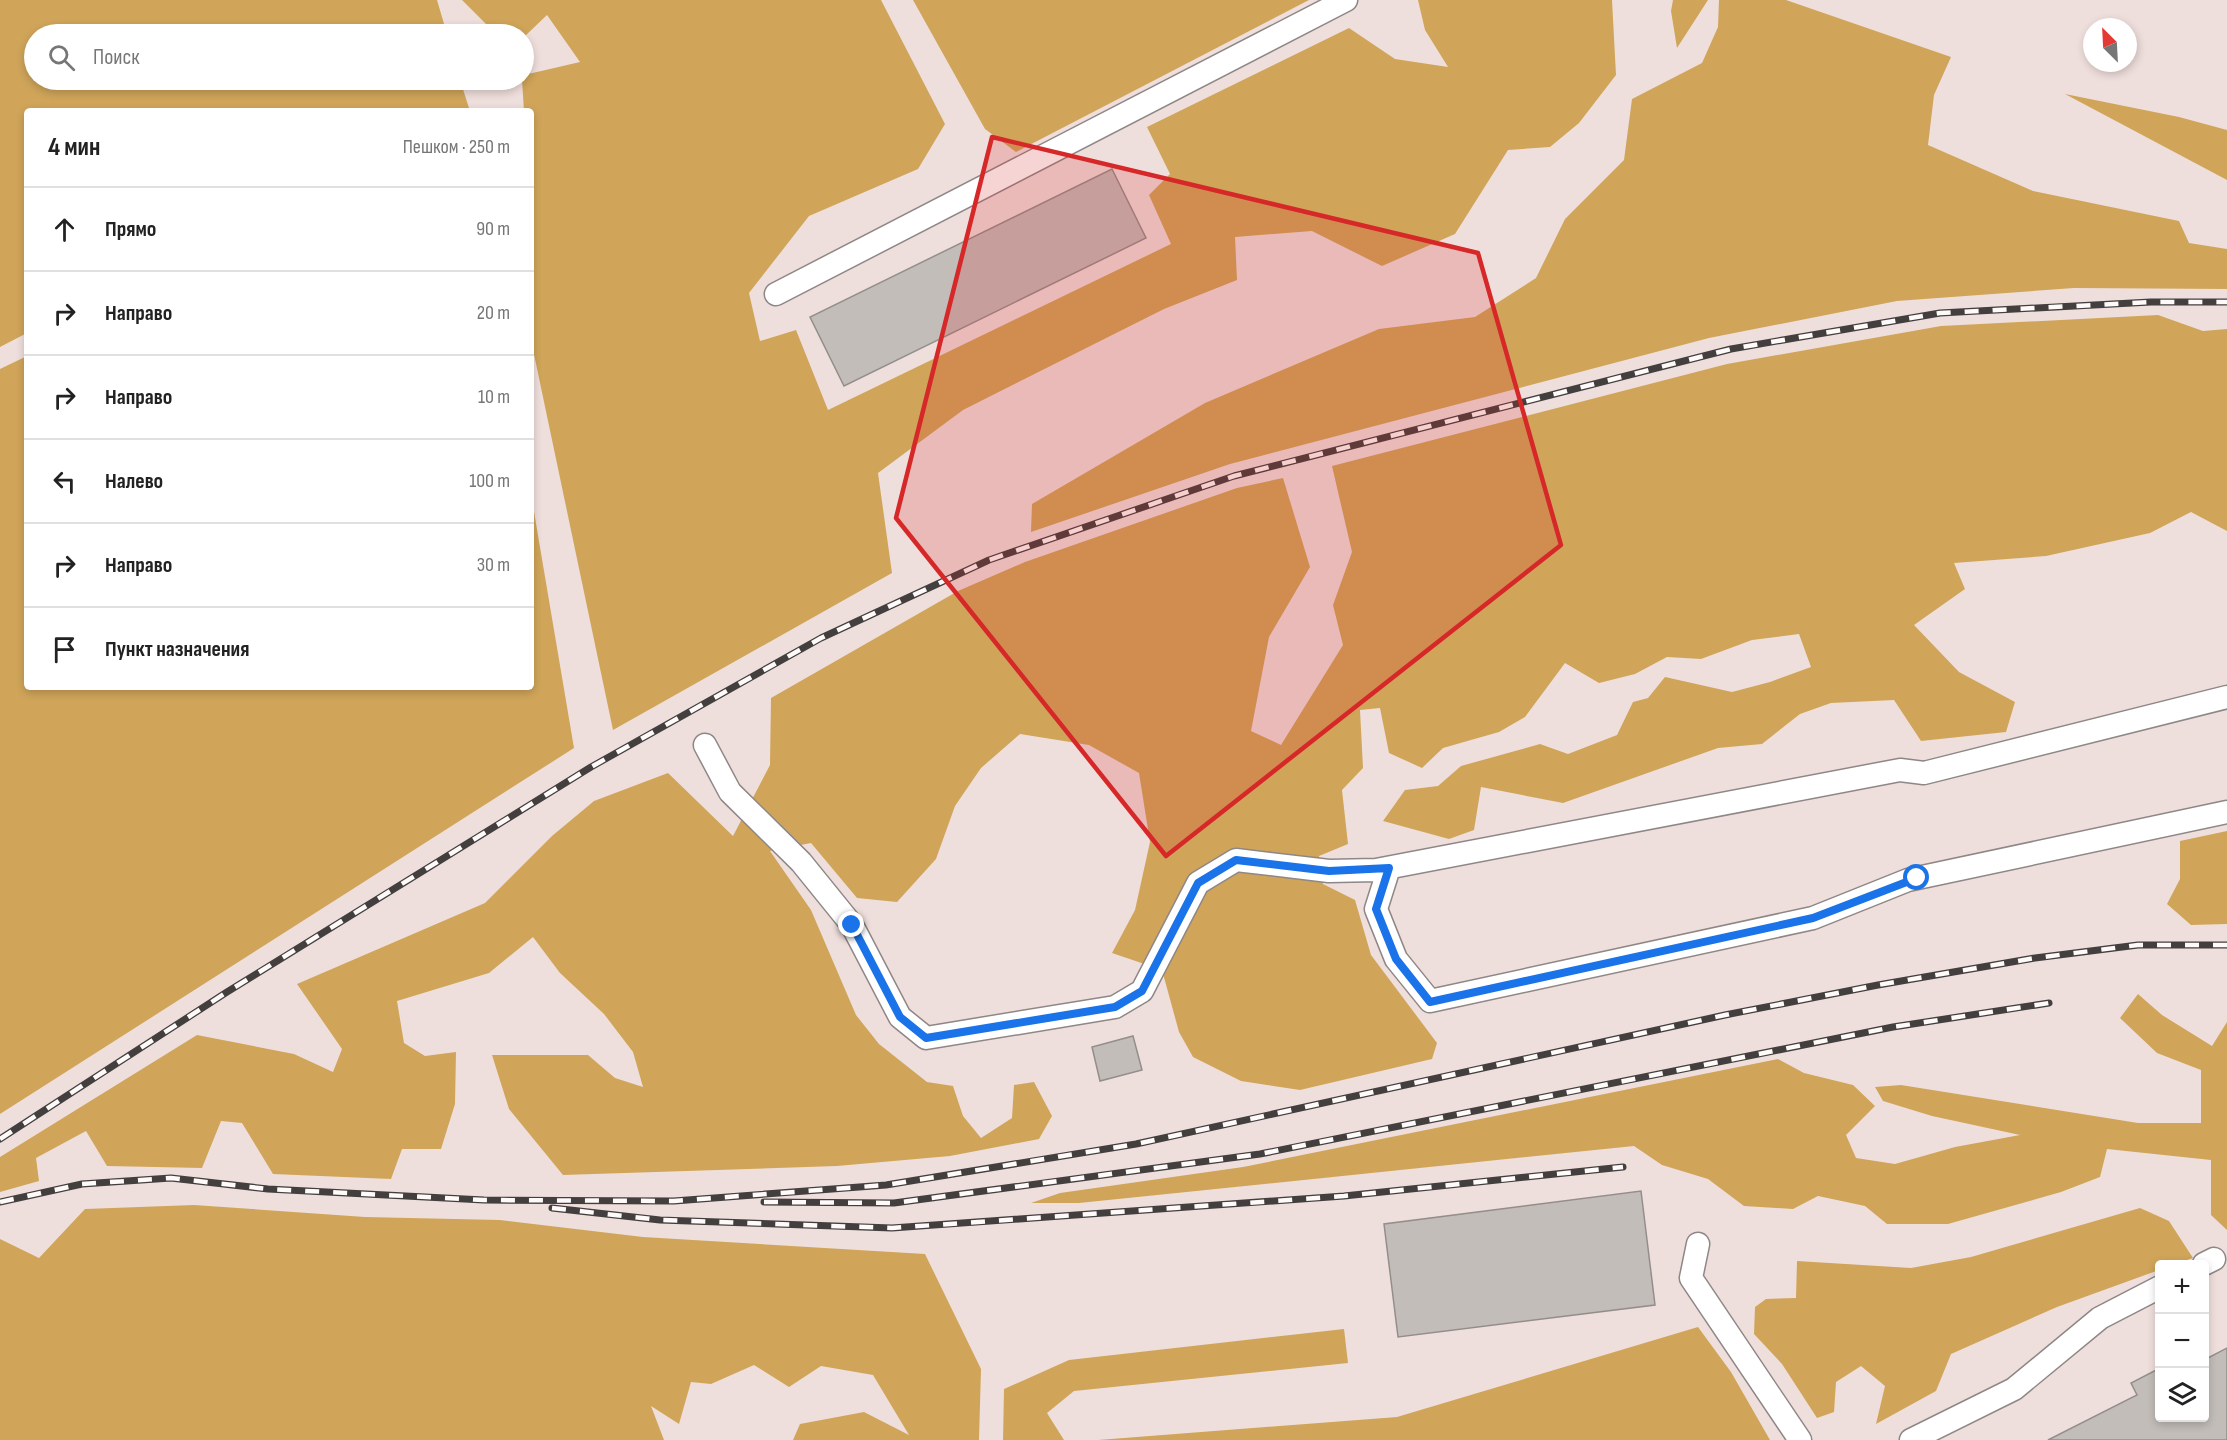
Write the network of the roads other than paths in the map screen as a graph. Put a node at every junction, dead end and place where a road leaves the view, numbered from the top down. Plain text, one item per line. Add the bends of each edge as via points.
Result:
1 (1346, 0) edge
2 (776, 294) dead end
3 (2227, 697) edge
4 (705, 745) dead end
5 (2227, 812) edge
6 (1389, 868) junction
7 (1698, 1244) dead end
8 (2155, 1290) edge
9 (1800, 1440) edge
10 (1911, 1440) edge

1 - 2 lane
3 - 6 lane via 1924,773 1900,770
4 - 6 lane via 730,792 801,862 852,925 900,1017 926,1038 1115,1007 1142,991 1198,883 1236,860 1329,871
5 - 6 lane via 1908,880 1813,918 1430,1002 1396,959 1376,909
7 - 9 lane via 1691,1278
8 - 10 lane via 2100,1318 2014,1389

